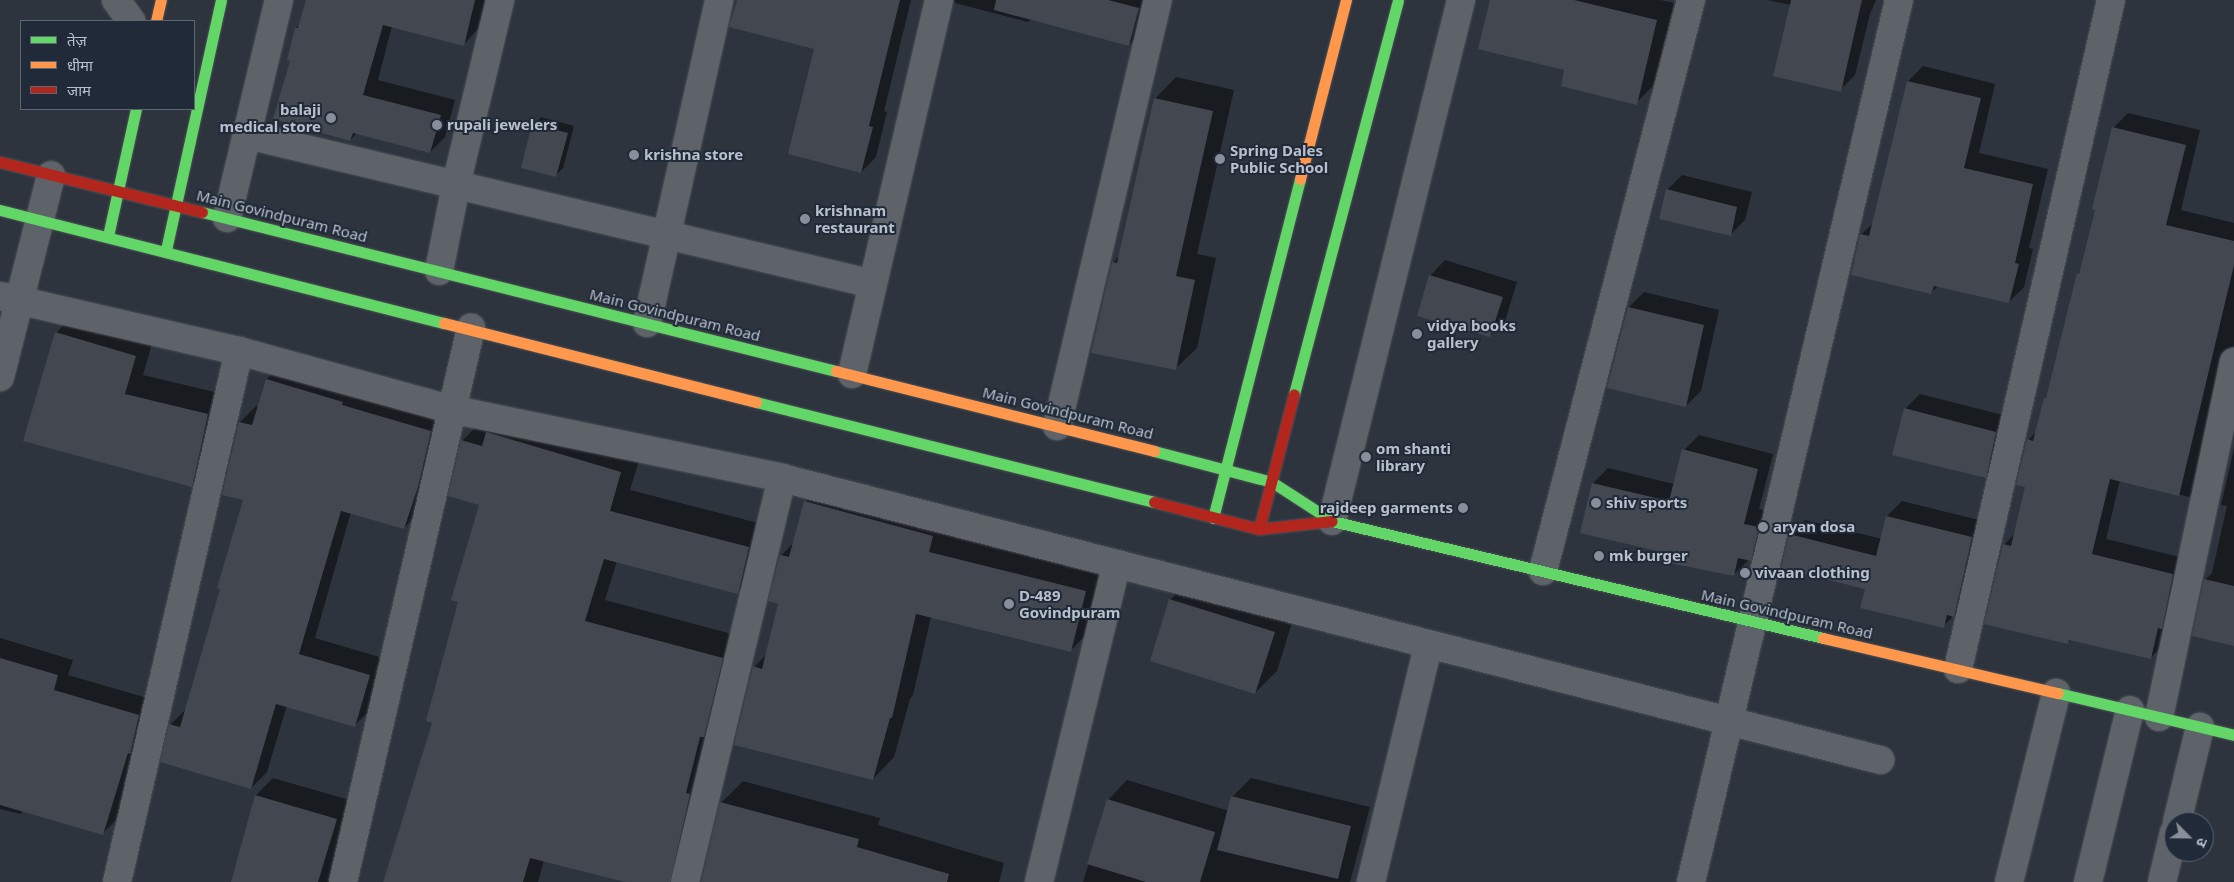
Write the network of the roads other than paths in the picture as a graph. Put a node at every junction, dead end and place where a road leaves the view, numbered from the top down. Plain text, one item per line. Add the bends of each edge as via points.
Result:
1 (116, 0) edge
2 (161, 0) edge
3 (221, 0) edge
4 (279, 0) edge
5 (500, 0) edge
6 (719, 0) edge
7 (939, 0) edge
8 (1158, 0) edge
9 (1346, 0) edge
10 (1398, 0) edge
11 (1461, 0) edge
12 (1691, 0) edge
13 (1899, 0) edge
14 (2111, 0) edge
15 (130, 20) edge
16 (156, 20) edge
17 (136, 110) edge
18 (248, 135) junction
19 (0, 162) edge
20 (51, 175) junction
21 (456, 184) junction
22 (118, 191) junction
23 (176, 205) junction
24 (0, 210) edge
25 (227, 218) junction
26 (40, 220) junction
27 (667, 235) junction
28 (108, 236) junction
29 (166, 250) junction
30 (439, 271) junction
31 (873, 284) junction
32 (9, 299) edge
33 (647, 323) junction
34 (471, 328) junction
35 (239, 351) junction
36 (2234, 362) edge
37 (852, 374) junction
38 (0, 377) edge
39 (450, 409) junction
40 (1057, 426) junction
41 (1224, 468) junction
42 (782, 478) junction
43 (1272, 482) junction
44 (1213, 518) junction
45 (1332, 521) junction
46 (1259, 529) junction
47 (1116, 566) junction
48 (1543, 571) junction
49 (1753, 621) junction
50 (1428, 646) junction
51 (1958, 670) junction
52 (2056, 693) junction
53 (2130, 710) junction
54 (2159, 717) junction
55 (1730, 720) junction
56 (2200, 727) junction
57 (2234, 735) edge
58 (1880, 760) dead end
59 (2179, 812) edge
60 (2167, 862) edge
61 (117, 882) edge
62 (343, 882) edge
63 (685, 882) edge
64 (1039, 882) edge
65 (1371, 882) edge
66 (1691, 882) edge
67 (2009, 882) edge
68 (2088, 882) edge
69 (2162, 882) edge

1 - 15 street
2 - 16 street
3 - 23 street
4 - 18 street
5 - 21 street
6 - 27 street
7 - 31 street
8 - 40 street
9 - 41 street
10 - 43 street
11 - 45 street
12 - 48 street
13 - 49 street
14 - 51 street
17 - 22 street
18 - 21 street
18 - 25 street
19 - 20 street, Main Govindpuram Road
20 - 22 street, Main Govindpuram Road
20 - 26 street
21 - 27 street
21 - 30 street
22 - 23 street, Main Govindpuram Road
22 - 28 street
23 - 25 street, Main Govindpuram Road
23 - 29 street
24 - 26 street, Main Govindpuram Road
25 - 30 street, Main Govindpuram Road
26 - 28 street, Main Govindpuram Road
26 - 32 street
27 - 31 street
27 - 33 street
28 - 29 street, Main Govindpuram Road
29 - 34 street, Main Govindpuram Road
30 - 33 street, Main Govindpuram Road
31 - 37 street
32 - 35 street
32 - 38 street
33 - 37 street, Main Govindpuram Road
34 - 39 street
34 - 44 street, Main Govindpuram Road
35 - 39 street
35 - 61 street
36 - 54 street
37 - 40 street, Main Govindpuram Road
39 - 42 street
39 - 62 street
40 - 41 street, Main Govindpuram Road
41 - 43 street, Main Govindpuram Road
41 - 44 street
42 - 47 street
42 - 63 street
43 - 45 street, Main Govindpuram Road
43 - 46 street
44 - 46 street, Main Govindpuram Road
45 - 46 street, Main Govindpuram Road
45 - 48 street, Main Govindpuram Road
47 - 50 street
47 - 64 street
48 - 49 street, Main Govindpuram Road
49 - 51 street, Main Govindpuram Road
49 - 55 street
50 - 55 street
50 - 65 street
51 - 52 street, Main Govindpuram Road
52 - 53 street, Main Govindpuram Road
52 - 67 street
53 - 54 street, Main Govindpuram Road
53 - 68 street
54 - 56 street, Main Govindpuram Road
55 - 58 street
55 - 66 street
56 - 57 street, Main Govindpuram Road
56 - 59 street
60 - 69 street

